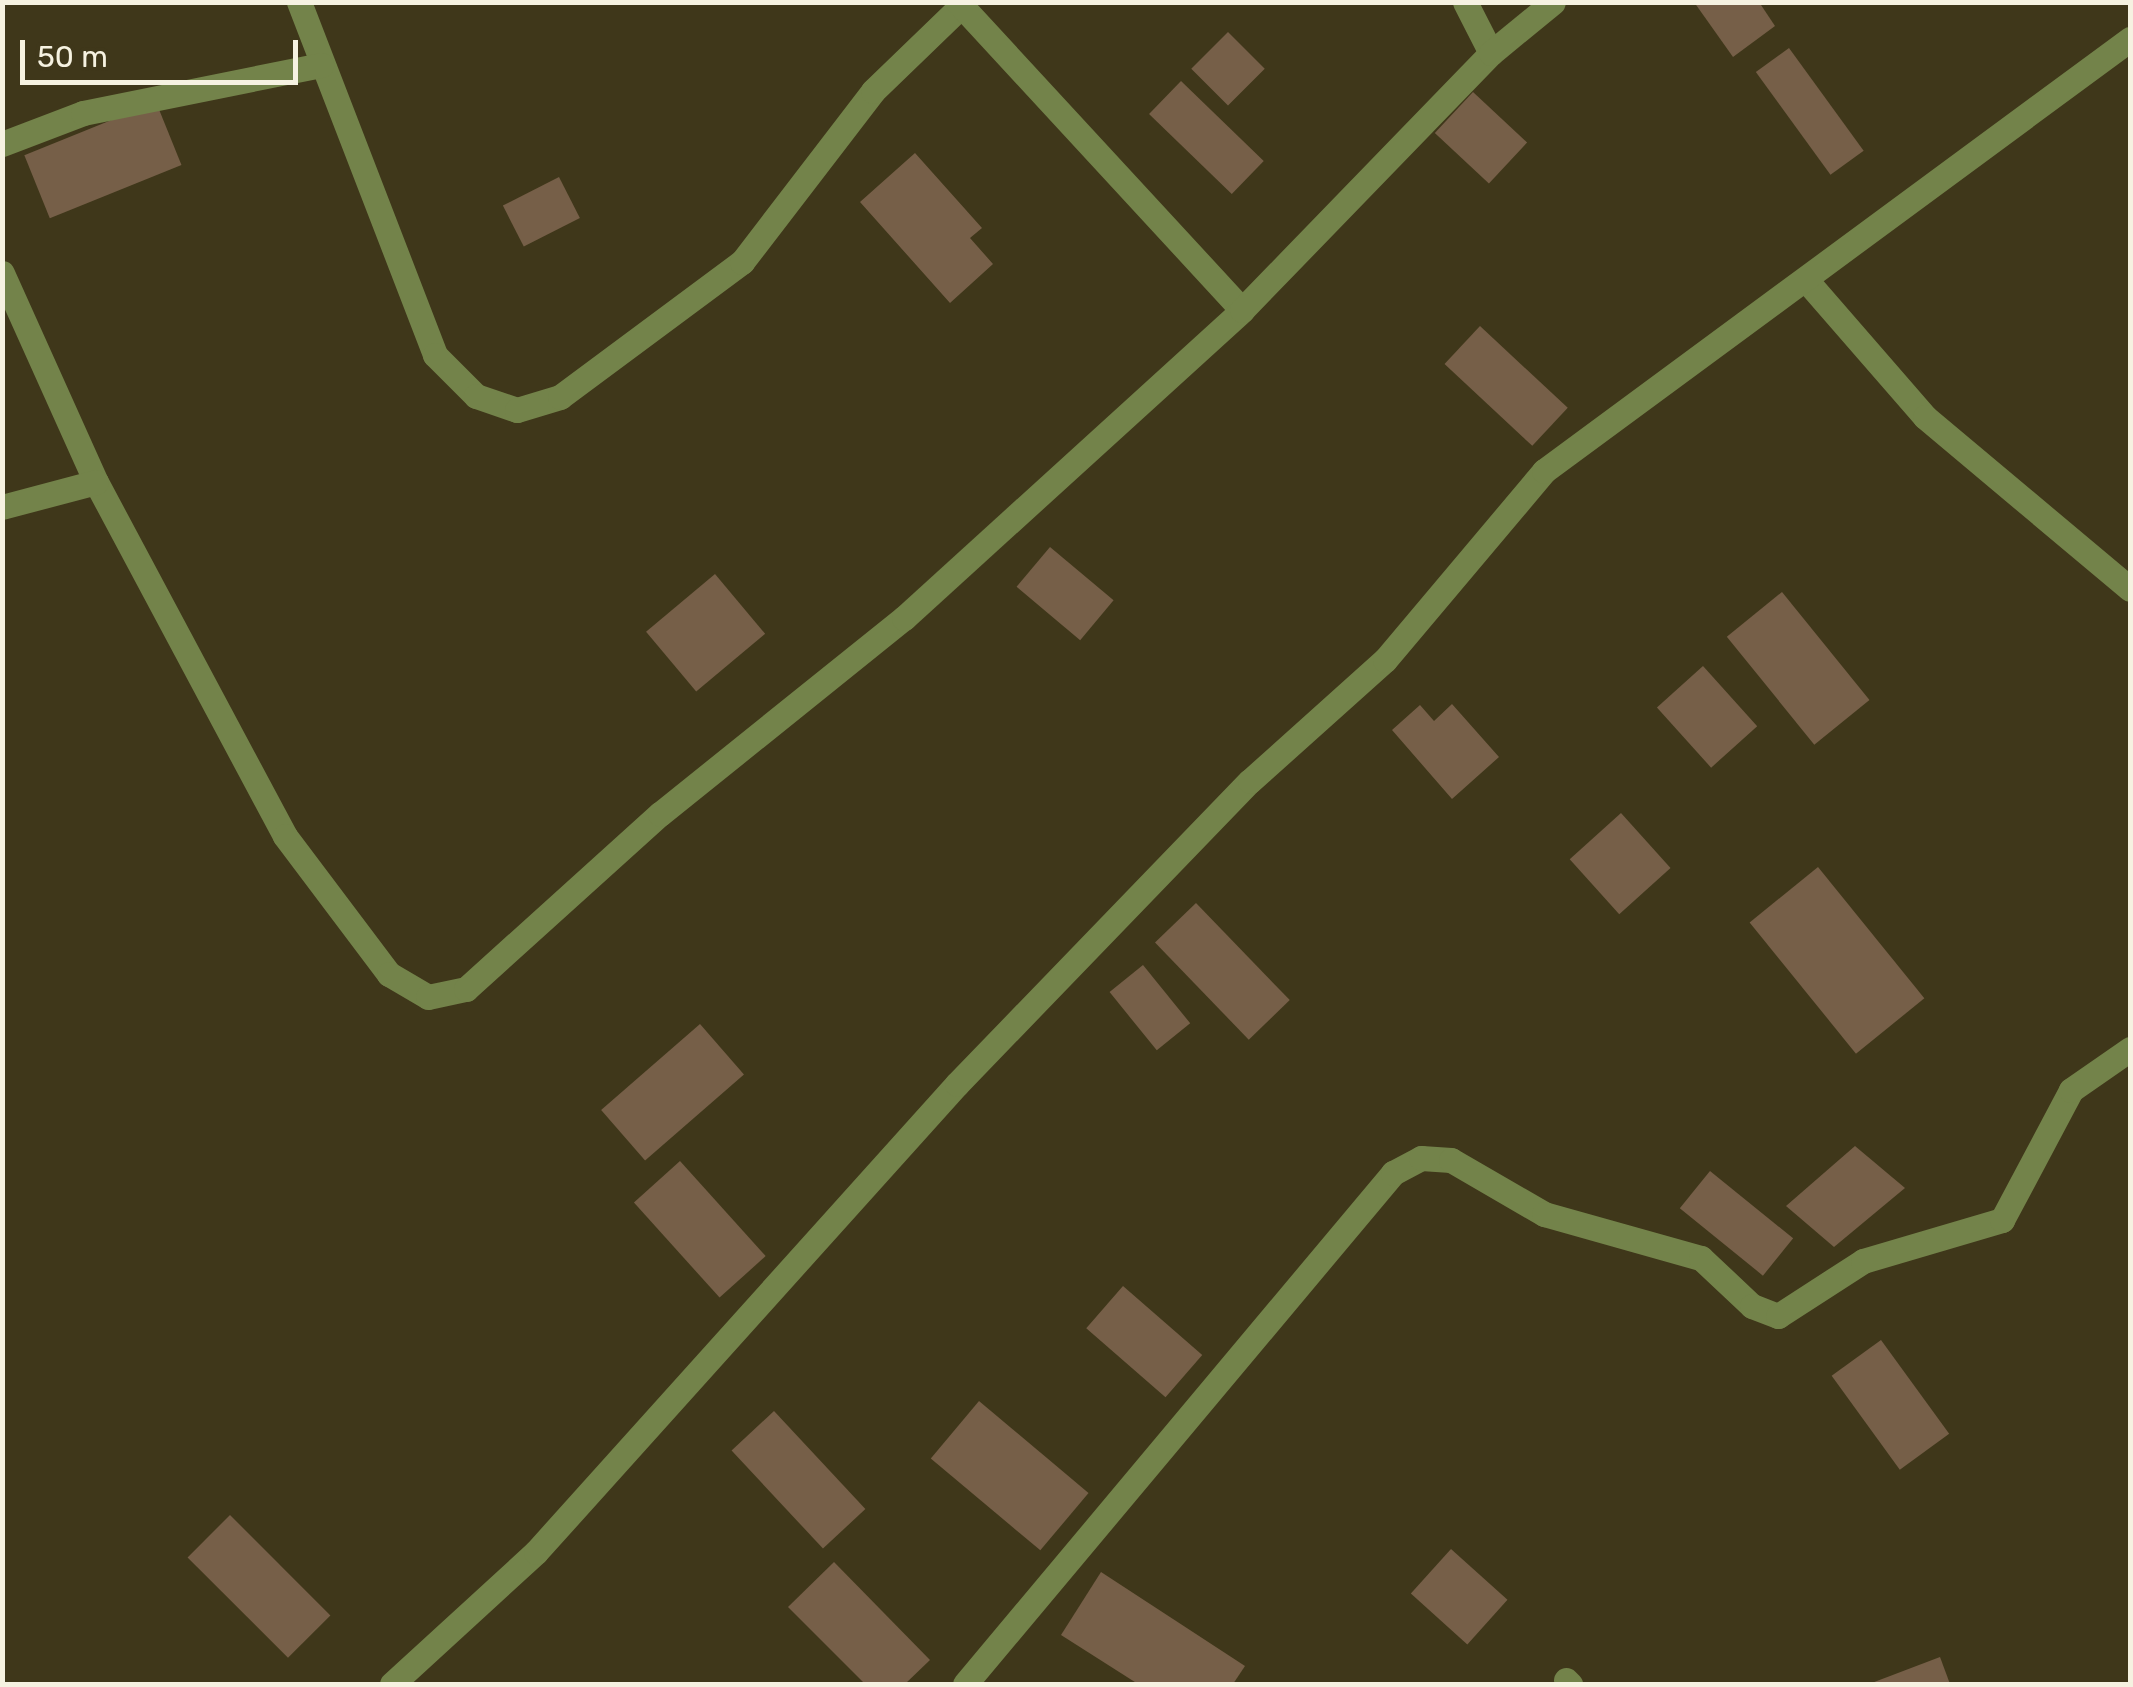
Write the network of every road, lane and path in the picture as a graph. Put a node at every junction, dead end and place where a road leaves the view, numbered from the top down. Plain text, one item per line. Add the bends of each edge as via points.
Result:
1 (299, 2) edge
2 (1465, 2) edge
3 (1553, 2) edge
4 (960, 4) edge
5 (2130, 39) edge
6 (1491, 54) junction
7 (321, 65) junction
8 (2, 144) edge
9 (2, 273) edge
10 (1806, 280) junction
11 (1242, 310) junction
12 (96, 482) junction
13 (2, 506) edge
14 (2130, 589) edge
15 (2130, 1049) edge
16 (392, 1684) edge
17 (964, 1684) edge

1 - 7 street
2 - 6 street
3 - 6 street
4 - 7 street via 873,91 742,262 560,397 517,410 476,396 436,355
4 - 11 street
5 - 10 street
6 - 11 street
7 - 8 street via 83,113
9 - 12 street
10 - 14 street via 1925,418
10 - 16 street via 1544,471 1385,660 1250,781 957,1084 536,1552
11 - 12 street via 904,618 660,814 466,989 428,996 389,974 285,836
12 - 13 street
15 - 17 street via 2070,1090 2002,1220 1864,1261 1778,1316 1752,1306 1702,1258 1544,1214 1451,1160 1421,1158 1393,1173

